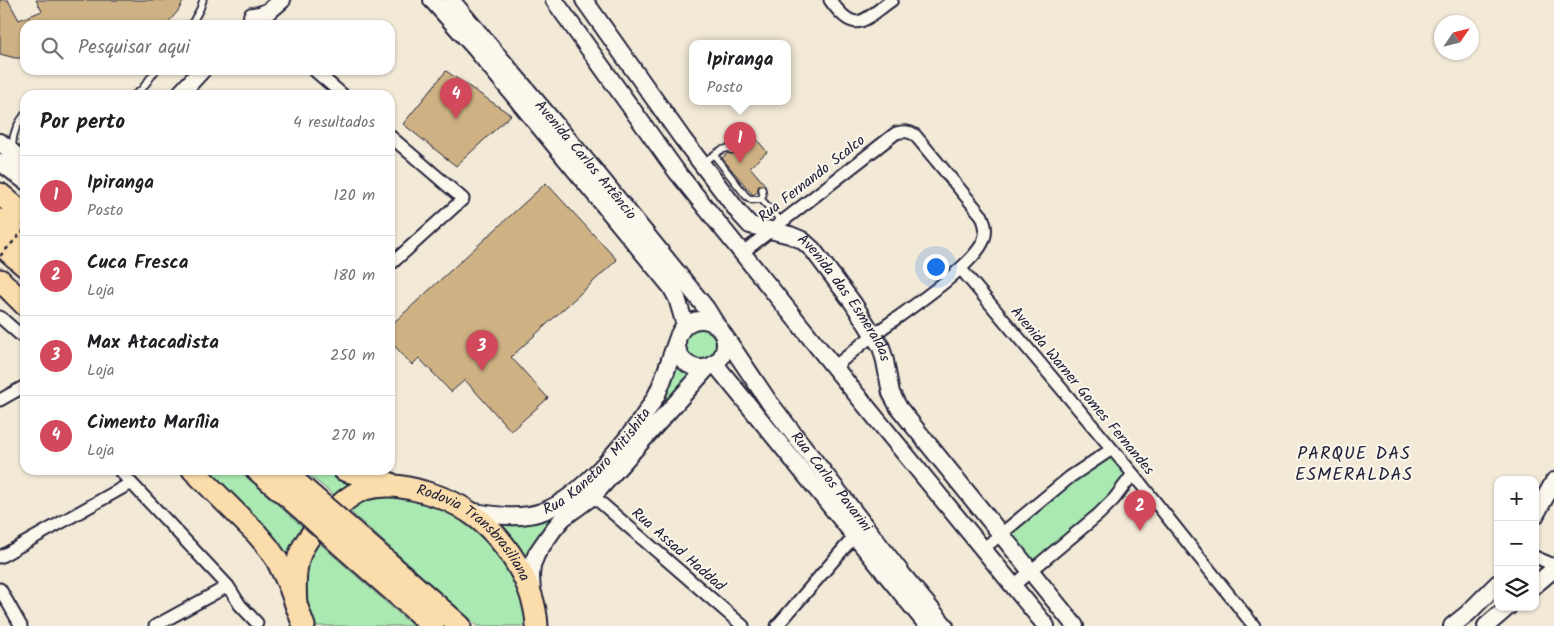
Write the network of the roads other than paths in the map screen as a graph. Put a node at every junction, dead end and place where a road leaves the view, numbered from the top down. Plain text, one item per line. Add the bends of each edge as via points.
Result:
1 (203, 0) edge
2 (268, 0) edge
3 (282, 0) edge
4 (432, 0) edge
5 (451, 0) edge
6 (554, 0) edge
7 (584, 0) edge
8 (830, 0) edge
9 (892, 0) edge
10 (194, 20) edge
11 (254, 20) edge
12 (255, 20) edge
13 (152, 75) edge
14 (197, 75) edge
15 (320, 75) edge
16 (141, 90) edge
17 (184, 90) edge
18 (337, 90) edge
19 (20, 121) edge
20 (0, 132) edge
21 (395, 140) edge
22 (0, 142) edge
23 (731, 150) dead end
24 (13, 159) edge
25 (708, 159) junction
26 (20, 172) edge
27 (762, 189) dead end
28 (0, 194) edge
29 (761, 199) junction
30 (20, 211) edge
31 (0, 220) edge
32 (777, 226) junction
33 (20, 238) edge
34 (0, 244) edge
35 (742, 253) junction
36 (395, 260) edge
37 (20, 262) edge
38 (961, 269) junction
39 (0, 280) edge
40 (20, 299) edge
41 (0, 317) edge
42 (685, 325) junction
43 (720, 329) junction
44 (20, 335) edge
45 (873, 335) junction
46 (677, 340) junction
47 (711, 366) junction
48 (834, 367) junction
49 (20, 389) edge
50 (0, 400) edge
51 (769, 402) junction
52 (756, 414) junction
53 (1112, 449) junction
54 (1133, 474) junction
55 (124, 475) edge
56 (198, 475) edge
57 (265, 475) edge
58 (287, 475) edge
59 (362, 475) edge
60 (1554, 481) edge
61 (131, 483) junction
62 (397, 485) junction
63 (593, 496) junction
64 (307, 502) junction
65 (1539, 509) edge
66 (469, 511) junction
67 (860, 530) junction
68 (1001, 534) junction
69 (346, 537) junction
70 (983, 549) junction
71 (0, 557) edge
72 (1539, 559) edge
73 (1554, 565) edge
74 (1554, 569) edge
75 (1031, 572) junction
76 (1539, 582) edge
77 (228, 586) junction
78 (1013, 586) junction
79 (1494, 587) edge
80 (0, 589) edge
81 (1503, 611) edge
82 (537, 616) edge
83 (300, 619) edge
84 (256, 622) dead end
85 (20, 626) edge
86 (155, 626) edge
87 (433, 626) edge
88 (460, 626) edge
89 (742, 626) edge
90 (776, 626) edge
91 (928, 626) edge
92 (945, 626) edge
93 (1046, 626) edge
94 (1075, 626) edge
95 (1254, 626) edge
96 (1452, 626) edge
97 (1486, 626) edge

1 - 10 lane
2 - 11 main road
3 - 12 main road
4 - 42 main road, Avenida Carlos Artêncio via 476,48 671,287
5 - 43 main road, Avenida Carlos Artêncio via 605,184
6 - 35 main road via 648,133
7 - 25 main road, Avenida das Esmeraldas
8 - 9 street via 840,15 856,22
13 - 16 lane
14 - 17 main road
15 - 18 street
19 - 24 lane via 12,141
20 - 24 main road
21 - 36 street via 463,199
22 - 24 main road
23 - 25 lane via 724,149
24 - 26 main road
25 - 29 lane via 746,196 752,200
25 - 32 main road, Avenida das Esmeraldas via 740,214 750,225 761,229
27 - 29 lane via 764,195
28 - 30 highway
29 - 32 lane
31 - 33 highway
32 - 35 street, Rua Fernando Scalco
32 - 38 street, Rua Fernando Scalco via 896,133 909,132 916,135 982,216 986,228 984,239
32 - 45 main road, Avenida das Esmeraldas via 813,250
34 - 37 highway
35 - 48 main road
38 - 45 street
38 - 53 street, Avenida Warner Gomes Fernandes
39 - 40 highway
41 - 44 street
42 - 43 main road via 700,319 708,320
42 - 46 main road
43 - 47 main road via 726,343 725,351 721,359
43 - 51 main road, Rua Carlos Pavarini
45 - 48 street
45 - 68 main road, Avenida das Esmeraldas via 885,361 891,393 899,408
46 - 47 main road via 677,348 685,362 692,366
46 - 66 main road, Rua Kanetaro Mitishita via 657,394 639,422 593,475 559,504 525,516
47 - 52 main road, Rua Carlos Pavarini
47 - 63 main road, Rua Kanetaro Mitishita via 696,378
48 - 70 main road
49 - 50 street
51 - 52 main road
51 - 67 main road, Rua Carlos Pavarini
52 - 67 main road, Rua Carlos Pavarini
53 - 54 street, Avenida Warner Gomes Fernandes
53 - 68 street via 1070,477
54 - 75 street via 1099,514
54 - 95 street, Avenida Warner Gomes Fernandes
55 - 61 street
56 - 83 highway via 268,547 277,560
57 - 64 highway
58 - 64 highway
59 - 62 highway
60 - 65 main road
61 - 71 street
61 - 77 street
62 - 66 highway, Rodovia Transbrasiliana via 432,494
62 - 83 highway, Rodovia Transbrasiliana via 362,490 350,497 307,540 294,577
63 - 82 main road, Rua Kanetaro Mitishita via 564,518 544,541 532,565
63 - 89 street, Rua Assad Haddad
64 - 69 highway, bridge
66 - 82 highway, Rodovia Transbrasiliana via 508,550
67 - 90 street
67 - 91 main road, Rua Carlos Pavarini
67 - 92 main road, Rua Carlos Pavarini
68 - 70 street
68 - 75 main road, Avenida das Esmeraldas
69 - 87 highway
69 - 88 highway
70 - 78 main road
72 - 73 street
74 - 76 main road
75 - 78 street
75 - 94 main road, Avenida das Esmeraldas
77 - 84 street
77 - 86 street
78 - 93 main road
79 - 96 main road
80 - 85 street
81 - 97 main road

